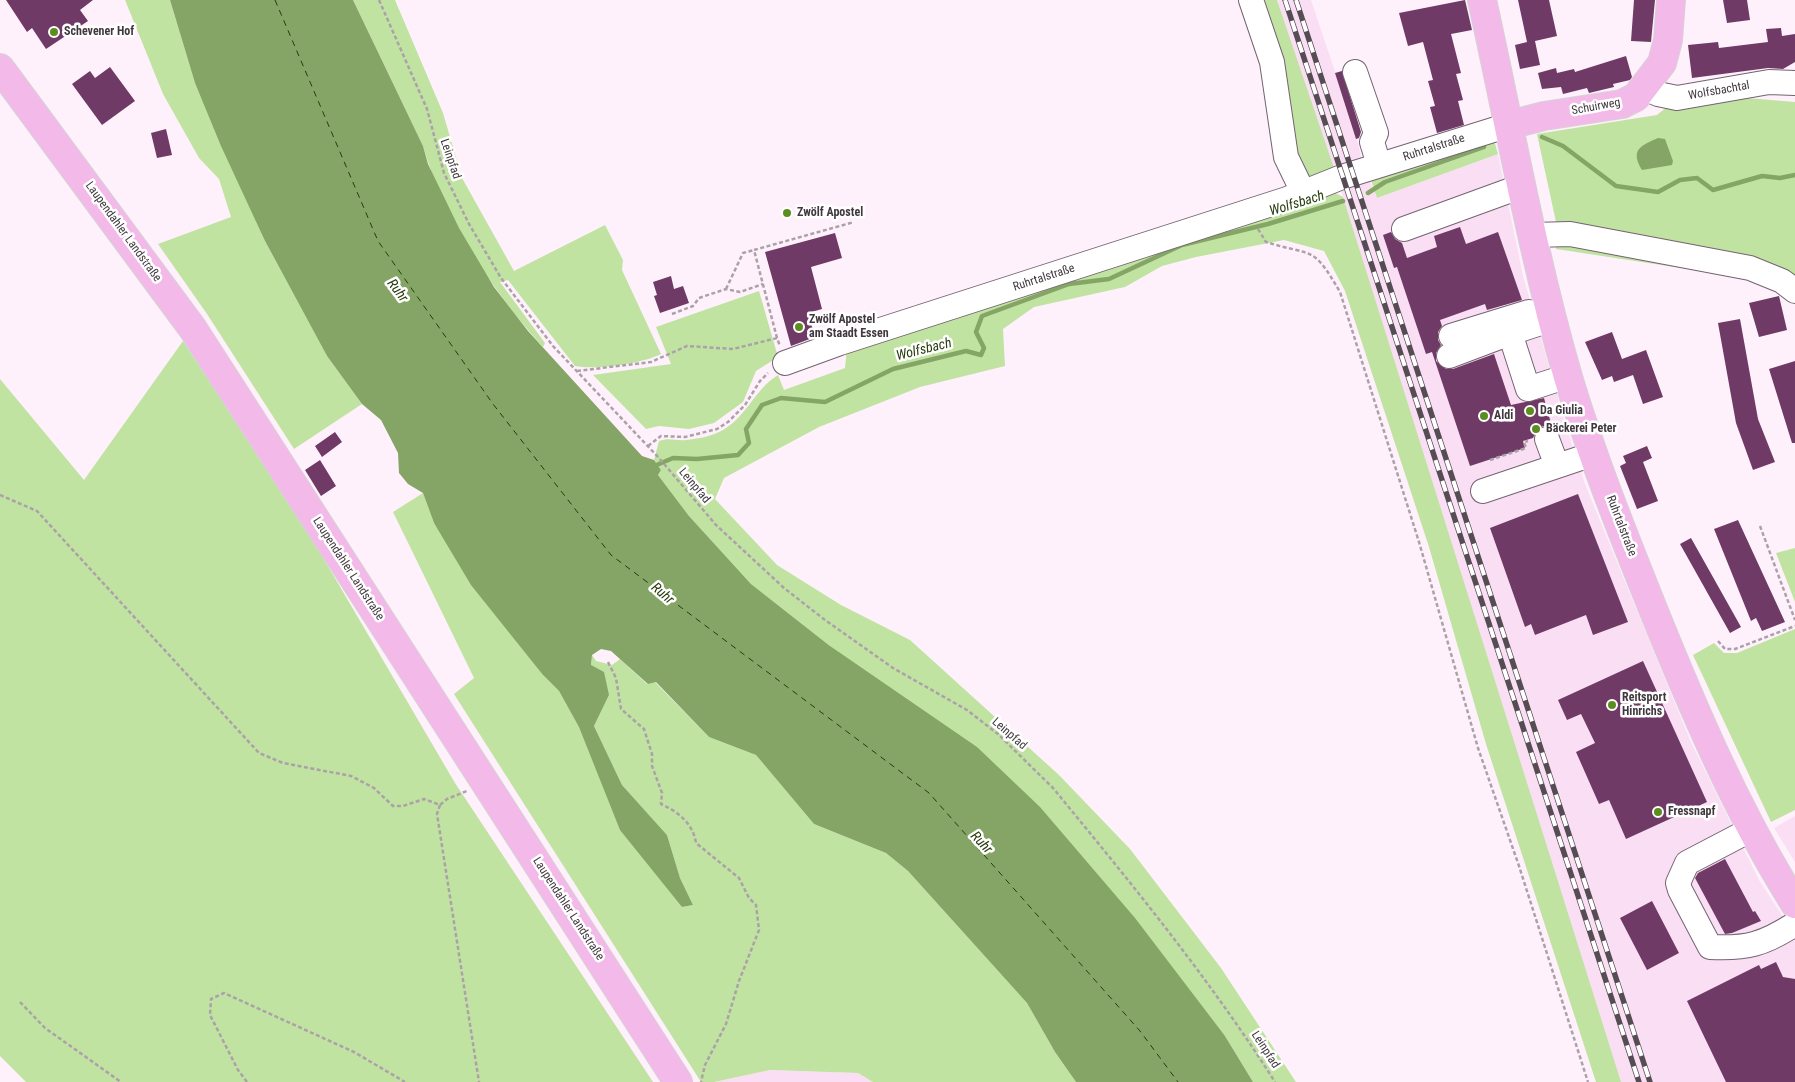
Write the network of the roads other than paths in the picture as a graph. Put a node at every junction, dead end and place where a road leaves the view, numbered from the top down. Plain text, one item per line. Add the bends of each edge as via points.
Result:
1 (1251, 0) edge
2 (1482, 0) edge
3 (1671, 0) edge
4 (0, 68) edge
5 (1356, 72) dead end
6 (1795, 83) edge
7 (1645, 88) junction
8 (1508, 125) junction
9 (1379, 165) junction
10 (1522, 186) junction
11 (1303, 192) junction
12 (1404, 229) dead end
13 (1533, 235) junction
14 (1795, 291) edge
15 (1551, 313) junction
16 (1510, 333) junction
17 (785, 363) road end
18 (1568, 376) junction
19 (1539, 439) road end
20 (1593, 454) junction
21 (1557, 466) junction
22 (1483, 491) dead end
23 (1752, 829) junction
24 (1795, 904) edge
25 (1795, 924) edge
26 (678, 1082) edge

1 - 11 street via 1272,62 1286,157
2 - 8 main road, Ruhrtalstraße
3 - 7 main road, Schuirweg via 1668,40 1662,63
4 - 26 main road, Laupendahler Landstraße via 193,329
5 - 9 street via 1376,132 1372,142
6 - 7 street, Wolfsbachtal via 1769,82 1677,98
7 - 8 main road, Schuirweg via 1622,104
8 - 9 street, Ruhrtalstraße
8 - 10 main road, Ruhrtalstraße
9 - 11 street, Ruhrtalstraße
10 - 12 street
10 - 13 main road, Ruhrtalstraße
11 - 17 street, Ruhrtalstraße
13 - 14 street via 1570,234 1750,268 1782,281
13 - 15 main road, Ruhrtalstraße
15 - 16 street
15 - 16 street via 1450,346
15 - 18 main road, Ruhrtalstraße
16 - 18 street via 1528,389
18 - 20 main road, Ruhrtalstraße
19 - 21 street
20 - 21 street
20 - 23 main road, Ruhrtalstraße via 1667,642
21 - 22 street
23 - 24 main road, Ruhrtalstraße
23 - 25 street via 1687,863 1678,883 1680,890 1710,947 1754,945

